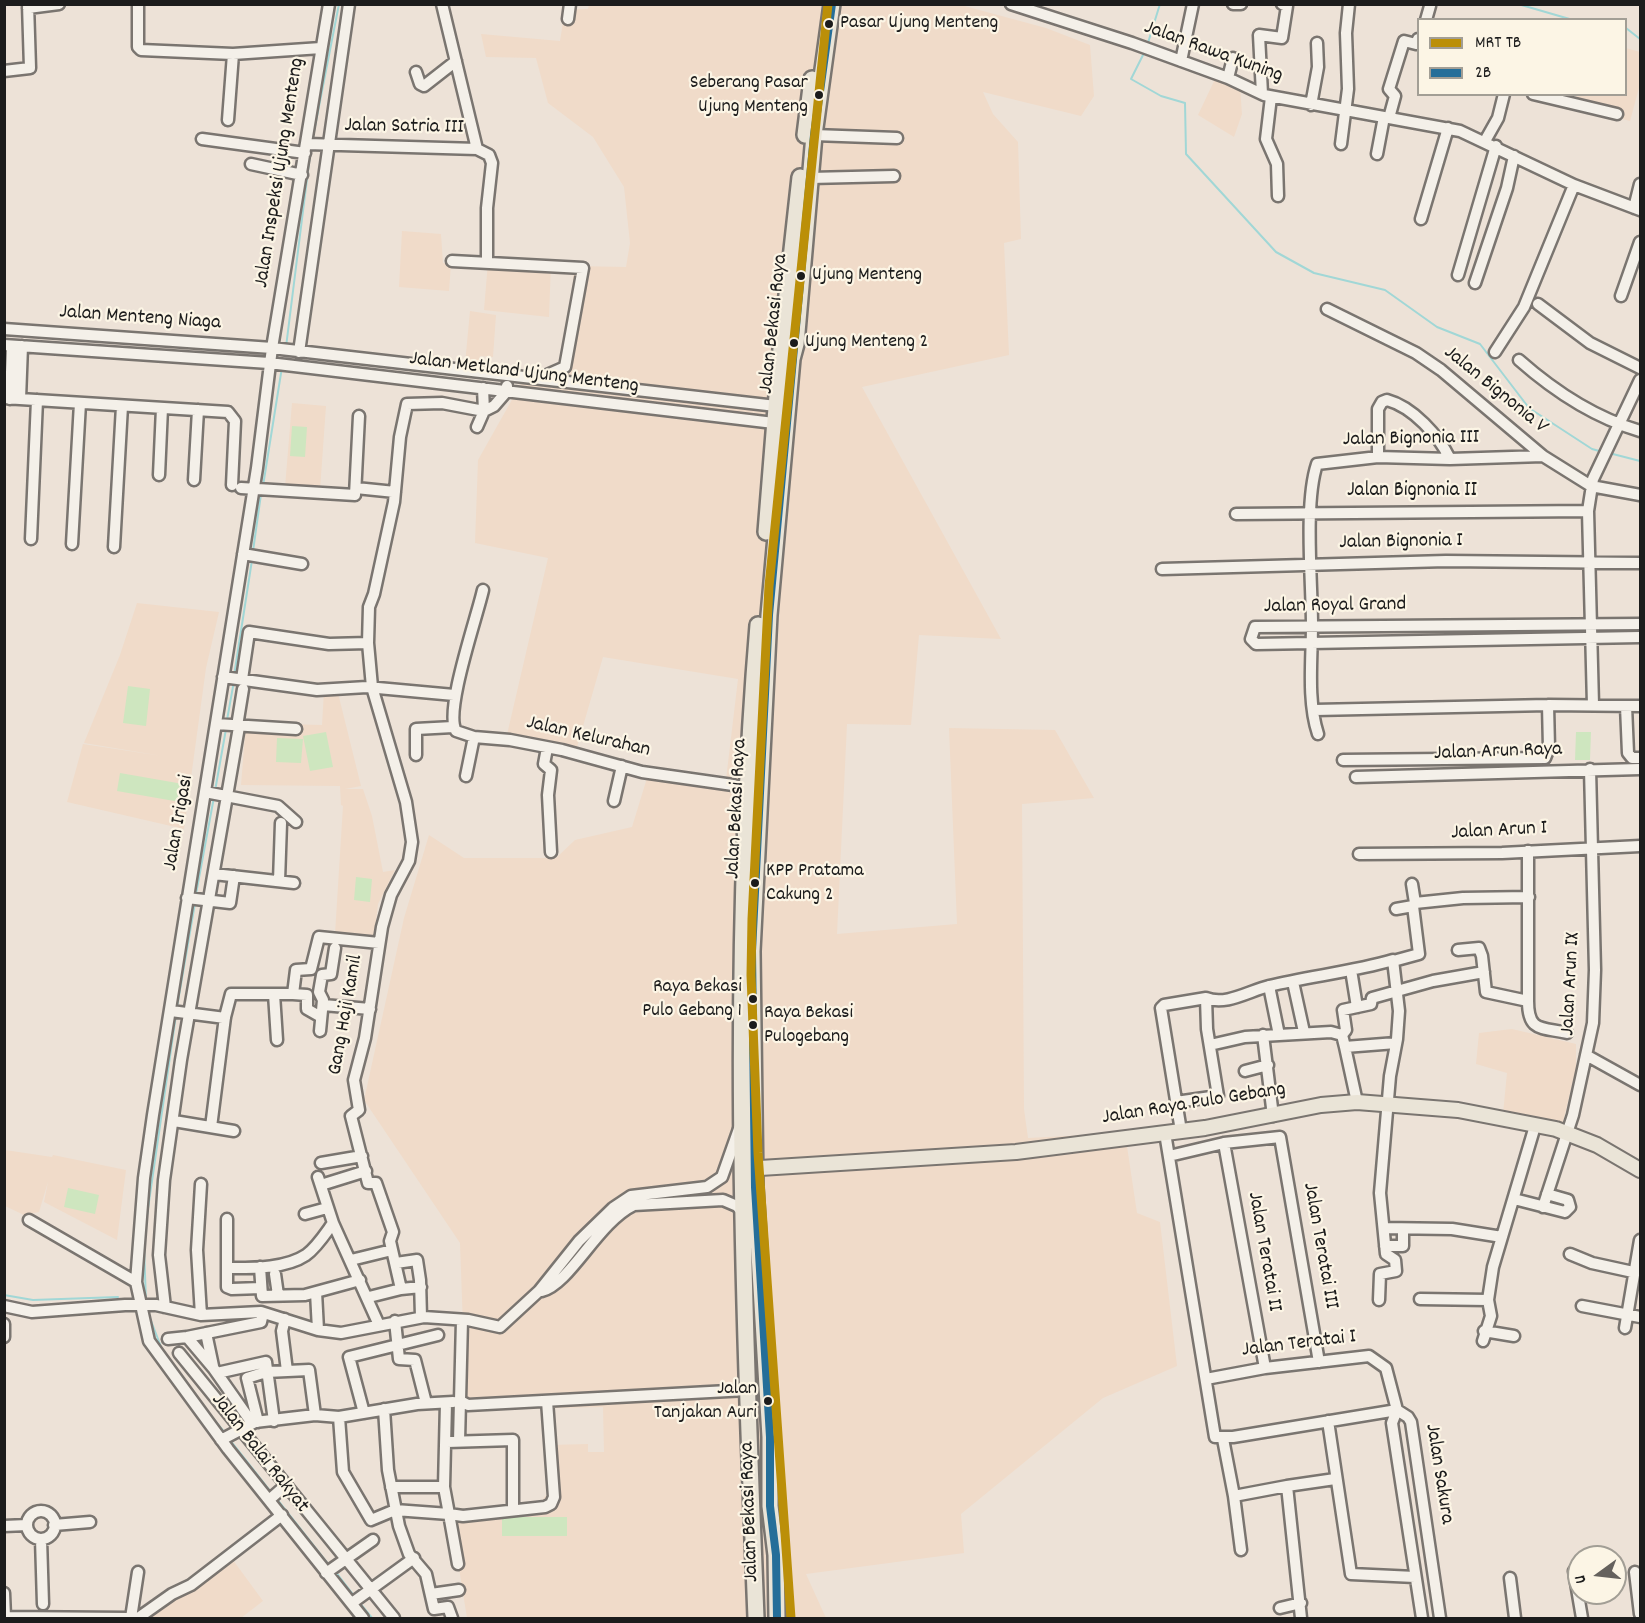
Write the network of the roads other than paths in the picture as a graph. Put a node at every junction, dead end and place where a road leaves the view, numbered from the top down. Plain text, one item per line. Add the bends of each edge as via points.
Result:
1 (59, 4) edge
2 (138, 4) edge
3 (328, 4) edge
4 (349, 4) edge
5 (442, 4) edge
6 (570, 4) edge
7 (822, 4) edge
8 (832, 4) edge
9 (1011, 4) edge
10 (1193, 4) edge
11 (1233, 4) edge
12 (1241, 4) edge
13 (1282, 4) edge
14 (1349, 4) edge
15 (28, 6) edge
16 (1032, 7) edge
17 (568, 19) dead end
18 (1417, 42) edge
19 (1317, 43) dead end
20 (321, 48) junction
21 (233, 54) junction
22 (1233, 58) dead end
23 (456, 61) junction
24 (1181, 61) junction
25 (4, 71) edge
26 (416, 72) dead end
27 (1228, 78) junction
28 (1266, 96) junction
29 (1504, 96) edge
30 (1553, 96) edge
31 (1311, 105) junction
32 (1346, 112) junction
33 (1617, 114) dead end
34 (1387, 118) junction
35 (228, 120) dead end
36 (1448, 128) junction
37 (814, 135) junction
38 (897, 138) dead end
39 (202, 139) dead end
40 (1485, 141) junction
41 (1341, 144) dead end
42 (1496, 146) junction
43 (316, 147) junction
44 (477, 149) junction
45 (1377, 154) dead end
46 (1514, 156) junction
47 (251, 164) dead end
48 (302, 175) junction
49 (894, 176) dead end
50 (810, 178) junction
51 (1641, 184) edge
52 (1574, 185) junction
53 (1278, 196) dead end
54 (1637, 209) edge
55 (1421, 219) dead end
56 (1641, 242) edge
57 (452, 261) dead end
58 (487, 261) junction
59 (1458, 275) dead end
60 (1475, 283) dead end
61 (1621, 296) dead end
62 (1538, 304) dead end
63 (1327, 309) dead end
64 (4, 329) edge
65 (13, 346) edge
66 (273, 348) junction
67 (297, 352) junction
68 (1496, 352) dead end
69 (1519, 360) dead end
70 (270, 363) junction
71 (1641, 368) edge
72 (506, 376) junction
73 (537, 379) junction
74 (1641, 380) edge
75 (483, 388) junction
76 (507, 391) junction
77 (12, 399) edge
78 (37, 400) junction
79 (80, 403) junction
80 (122, 406) junction
81 (776, 406) junction
82 (162, 408) junction
83 (198, 410) junction
84 (484, 411) junction
85 (359, 416) dead end
86 (774, 423) junction
87 (1620, 424) junction
88 (477, 427) dead end
89 (1641, 431) edge
90 (1543, 456) junction
91 (1378, 457) junction
92 (1450, 459) junction
93 (159, 475) dead end
94 (194, 480) dead end
95 (1591, 486) junction
96 (356, 488) junction
97 (261, 489) junction
98 (395, 492) junction
99 (1641, 495) edge
100 (1588, 511) junction
101 (1312, 512) junction
102 (1236, 514) dead end
103 (771, 532) junction
104 (31, 539) dead end
105 (72, 544) dead end
106 (114, 547) dead end
107 (247, 554) junction
108 (1641, 563) edge
109 (302, 564) dead end
110 (1311, 564) junction
111 (1590, 564) junction
112 (1162, 569) dead end
113 (483, 590) dead end
114 (1593, 624) junction
115 (1641, 624) edge
116 (1312, 625) junction
117 (1641, 637) edge
118 (1593, 638) junction
119 (368, 643) junction
120 (1312, 644) junction
121 (235, 680) junction
122 (372, 687) junction
123 (454, 695) junction
124 (1548, 705) junction
125 (1593, 705) junction
126 (1626, 706) junction
127 (1641, 706) edge
128 (1315, 710) junction
129 (219, 725) junction
130 (237, 726) junction
131 (453, 727) junction
132 (296, 729) dead end
133 (1318, 734) dead end
134 (474, 737) junction
135 (547, 748) junction
136 (416, 755) dead end
137 (1641, 758) edge
138 (1342, 760) dead end
139 (622, 766) junction
140 (1641, 769) edge
141 (1590, 770) junction
142 (466, 776) dead end
143 (1356, 777) dead end
144 (748, 791) junction
145 (208, 792) junction
146 (226, 796) junction
147 (615, 801) dead end
148 (296, 822) dead end
149 (282, 824) dead end
150 (1641, 846) edge
151 (1592, 848) junction
152 (1528, 851) junction
153 (551, 852) dead end
154 (1359, 854) dead end
155 (214, 874) junction
156 (234, 876) junction
157 (279, 881) junction
158 (294, 883) dead end
159 (1412, 884) dead end
160 (1529, 897) junction
161 (190, 899) junction
162 (209, 901) junction
163 (1414, 905) junction
164 (1396, 909) dead end
165 (380, 943) junction
166 (335, 948) dead end
167 (1458, 950) dead end
168 (747, 951) junction
169 (1397, 960) dead end
170 (1351, 970) junction
171 (1485, 972) junction
172 (1293, 982) junction
173 (1269, 986) junction
174 (1399, 993) junction
175 (274, 994) junction
176 (293, 994) junction
177 (1206, 999) junction
178 (1528, 1001) junction
179 (323, 1005) junction
180 (1357, 1006) junction
181 (370, 1009) junction
182 (181, 1012) junction
183 (321, 1017) junction
184 (225, 1018) junction
185 (320, 1031) dead end
186 (1304, 1032) junction
187 (1567, 1033) dead end
188 (1263, 1035) junction
189 (1279, 1035) junction
190 (1342, 1035) junction
191 (277, 1040) dead end
192 (1396, 1043) junction
193 (1210, 1045) junction
194 (1345, 1047) junction
195 (1586, 1055) junction
196 (1268, 1065) junction
197 (1245, 1071) dead end
198 (160, 1081) junction
199 (177, 1084) junction
200 (1641, 1084) edge
201 (1176, 1102) junction
202 (1357, 1102) junction
203 (1388, 1103) junction
204 (1273, 1116) junction
205 (174, 1121) junction
206 (741, 1123) junction
207 (1535, 1126) junction
208 (211, 1127) junction
209 (234, 1131) dead end
210 (1181, 1131) junction
211 (1566, 1132) junction
212 (1164, 1133) junction
213 (1224, 1143) junction
214 (362, 1156) junction
215 (1169, 1156) junction
216 (149, 1162) junction
217 (321, 1163) dead end
218 (166, 1164) junction
219 (748, 1168) junction
220 (1641, 1170) edge
221 (366, 1171) junction
222 (201, 1184) dead end
223 (1547, 1194) junction
224 (1514, 1199) junction
225 (632, 1200) junction
226 (327, 1208) junction
227 (1543, 1208) junction
228 (305, 1214) dead end
229 (743, 1214) junction
230 (227, 1219) dead end
231 (29, 1220) dead end
232 (333, 1223) junction
233 (1384, 1228) junction
234 (1403, 1228) junction
235 (1502, 1237) junction
236 (1641, 1240) edge
237 (1385, 1246) junction
238 (392, 1250) junction
239 (1570, 1254) dead end
240 (351, 1260) junction
241 (396, 1263) junction
242 (260, 1267) junction
243 (228, 1268) junction
244 (1633, 1272) junction
245 (275, 1274) dead end
246 (360, 1280) junction
247 (136, 1282) junction
248 (421, 1287) junction
249 (261, 1288) junction
250 (401, 1289) junction
251 (316, 1292) junction
252 (278, 1295) junction
253 (369, 1297) junction
254 (1420, 1299) dead end
255 (745, 1300) junction
256 (1379, 1300) dead end
257 (1488, 1300) junction
258 (141, 1305) junction
259 (4, 1306) edge
260 (161, 1306) junction
261 (1582, 1306) dead end
262 (263, 1313) junction
263 (1628, 1313) junction
264 (201, 1315) junction
265 (421, 1317) junction
266 (1641, 1317) edge
267 (285, 1319) junction
268 (462, 1320) junction
269 (395, 1321) junction
270 (4, 1324) edge
271 (379, 1325) junction
272 (1625, 1328) dead end
273 (318, 1330) junction
274 (206, 1333) junction
275 (438, 1335) dead end
276 (1514, 1336) dead end
277 (4, 1337) edge
278 (187, 1337) junction
279 (168, 1338) dead end
280 (398, 1344) junction
281 (178, 1353) dead end
282 (1319, 1362) junction
283 (1265, 1368) junction
284 (215, 1371) junction
285 (287, 1371) junction
286 (266, 1372) junction
287 (1206, 1379) junction
288 (747, 1390) junction
289 (197, 1391) junction
290 (459, 1400) junction
291 (547, 1401) junction
292 (426, 1403) junction
293 (446, 1403) junction
294 (384, 1410) junction
295 (1397, 1410) junction
296 (364, 1413) junction
297 (315, 1415) junction
298 (339, 1417) junction
299 (274, 1421) junction
300 (1328, 1421) junction
301 (255, 1422) junction
302 (230, 1434) junction
303 (1219, 1438) junction
304 (459, 1441) junction
305 (447, 1442) junction
306 (1335, 1479) junction
307 (285, 1486) junction
308 (1287, 1486) junction
309 (391, 1487) junction
310 (444, 1487) junction
311 (1234, 1497) junction
312 (271, 1498) junction
313 (395, 1510) junction
314 (513, 1510) junction
315 (449, 1514) junction
316 (282, 1515) junction
317 (90, 1522) dead end
318 (27, 1525) junction
319 (54, 1525) junction
320 (4, 1526) edge
321 (41, 1539) junction
322 (373, 1540) dead end
323 (1241, 1551) dead end
324 (414, 1558) junction
325 (345, 1559) junction
326 (458, 1564) dead end
327 (329, 1571) junction
328 (138, 1572) dead end
329 (1635, 1572) dead end
330 (1415, 1577) junction
331 (1510, 1578) dead end
332 (459, 1590) dead end
333 (368, 1591) junction
334 (4, 1593) edge
335 (431, 1594) junction
336 (354, 1601) junction
337 (1301, 1603) junction
338 (43, 1604) dead end
339 (1280, 1608) dead end
340 (1641, 1614) edge
341 (5, 1617) edge
342 (130, 1618) edge
343 (138, 1618) edge
344 (363, 1618) edge
345 (394, 1618) edge
346 (452, 1618) edge
347 (756, 1618) edge
348 (764, 1618) edge
349 (777, 1618) edge
350 (1301, 1618) edge
351 (1422, 1618) edge
352 (1440, 1618) edge
353 (1515, 1618) edge

1 - 15 street
2 - 21 street via 139,49
3 - 20 street, Jalan Inspeksi Ujung Menteng
4 - 43 street
5 - 23 street
6 - 17 street
7 - 81 highway, Jalan Bekasi Raya
8 - 37 highway, Jalan Bekasi Raya
9 - 16 street, Jalan Rawa Kuning
10 - 24 street
11 - 12 street
13 - 28 street via 1287,6 1282,38 1259,35
14 - 32 street
15 - 25 street via 30,68
16 - 24 street, Jalan Rawa Kuning
18 - 34 street via 1404,41 1389,90 1395,96
19 - 31 street via 1318,67
20 - 21 street
20 - 43 street, Jalan Inspeksi Ujung Menteng
21 - 35 street
22 - 27 street
23 - 26 street via 424,86
23 - 44 street
24 - 27 street, Jalan Rawa Kuning
27 - 28 street, Jalan Rawa Kuning
28 - 31 street, Jalan Rawa Kuning
28 - 53 street via 1266,139 1277,164
29 - 40 street via 1498,118
30 - 33 street
31 - 32 street, Jalan Rawa Kuning
32 - 34 street, Jalan Rawa Kuning
32 - 41 street
34 - 36 street, Jalan Rawa Kuning
34 - 45 street
36 - 40 street, Jalan Rawa Kuning
36 - 55 street
37 - 38 street
37 - 50 highway, Jalan Bekasi Raya
39 - 43 street, Jalan Satria III
40 - 42 street, Jalan Rawa Kuning
42 - 46 street, Jalan Rawa Kuning
42 - 59 street
43 - 44 street, Jalan Satria III
43 - 48 street, Jalan Inspeksi Ujung Menteng
43 - 67 street
44 - 58 street, Jalan Satria III via 489,155 492,163
46 - 52 street, Jalan Rawa Kuning
46 - 60 street
47 - 48 street
48 - 66 street, Jalan Inspeksi Ujung Menteng
49 - 50 street
50 - 103 highway, Jalan Bekasi Raya via 796,344
51 - 54 street
52 - 54 street, Jalan Rawa Kuning
52 - 68 street via 1529,297
56 - 61 street
57 - 58 street
58 - 73 street via 583,268 565,367
62 - 71 street via 1590,343
63 - 90 street, Jalan Bignonia V via 1416,353
64 - 66 street, Jalan Menteng Niaga
65 - 70 street, Jalan Menteng Niaga
65 - 77 street
66 - 67 street, Jalan Metland Ujung Menteng
66 - 70 street, Jalan Irigasi
67 - 72 street, Jalan Metland Ujung Menteng
69 - 87 street via 1545,382
70 - 75 street, Jalan Metland Ujung Menteng
70 - 97 street, Jalan Irigasi
72 - 73 street, Jalan Metland Ujung Menteng
72 - 76 street
73 - 81 street, Jalan Metland Ujung Menteng
74 - 87 street
75 - 76 street, Jalan Metland Ujung Menteng
75 - 84 street
76 - 84 street
76 - 86 street, Jalan Metland Ujung Menteng
77 - 78 street
78 - 79 street
78 - 104 street
79 - 80 street
79 - 105 street
80 - 82 street
80 - 106 street
81 - 86 highway, Jalan Bekasi Raya
82 - 83 street
82 - 93 street
83 - 94 street
83 - 97 street via 228,412 233,416 236,487
84 - 88 street
84 - 98 street, Gang Haji Kamil via 442,403 408,403 400,437
85 - 96 street
86 - 103 highway, Jalan Bekasi Raya
87 - 89 street
87 - 95 street
90 - 92 street, Jalan Bignonia III
90 - 95 street, Jalan Bignonia V
91 - 92 street, Jalan Bignonia III
91 - 92 street via 1378,410 1387,400 1429,428
91 - 101 street, Jalan Bignonia III via 1317,464
95 - 99 street, Jalan Bignonia V
95 - 100 street
96 - 97 street via 355,495
96 - 98 street
97 - 107 street, Jalan Irigasi
98 - 119 street, Gang Haji Kamil via 369,607
100 - 101 street, Jalan Bignonia II
100 - 111 street
101 - 102 street, Jalan Bignonia II
101 - 110 street, Jalan Bignonia III
103 - 144 highway, Jalan Bekasi Raya
103 - 168 highway, Jalan Bekasi Raya via 768,638
107 - 109 street
107 - 121 street, Jalan Irigasi
108 - 111 street, Jalan Bignonia I
110 - 111 street, Jalan Bignonia I via 1446,561
110 - 112 street, Jalan Bignonia I
110 - 116 street, Jalan Bignonia III
111 - 114 street
113 - 123 street
114 - 115 street, Jalan Royal Grand
114 - 116 street, Jalan Royal Grand
114 - 118 street
116 - 120 street, Jalan Bignonia III
116 - 120 street, Jalan Royal Grand via 1255,627 1251,639 1256,644
117 - 118 street, Jalan Royal Grand
118 - 120 street, Jalan Royal Grand
118 - 125 street
119 - 121 street via 329,644 249,632
119 - 122 street, Gang Haji Kamil
120 - 128 street, Jalan Bignonia III
121 - 122 street via 317,690
121 - 129 street, Jalan Irigasi
121 - 130 street
122 - 123 street
122 - 165 street, Gang Haji Kamil via 406,802 412,842 409,861 386,909
123 - 131 street
124 - 125 street
124 - 128 street
124 - 138 street via 1549,748 1545,758
125 - 126 street
126 - 127 street
126 - 137 street via 1628,753 1632,758
128 - 133 street, Jalan Bignonia III
129 - 130 street
129 - 145 street, Jalan Irigasi
130 - 132 street
130 - 146 street
131 - 134 street, Jalan Kelurahan
131 - 136 street via 416,729
134 - 135 street, Jalan Kelurahan
134 - 142 street
135 - 139 street, Jalan Kelurahan
135 - 153 street via 544,764 551,770
139 - 144 street, Jalan Kelurahan
139 - 147 street
140 - 141 street, Jalan Arun Raya
141 - 143 street, Jalan Arun Raya
141 - 151 street, Jalan Arun IX
144 - 168 highway, Jalan Bekasi Raya
145 - 146 street
145 - 161 street, Jalan Irigasi
146 - 148 street via 278,806
146 - 155 street
149 - 157 street
150 - 151 street, Jalan Arun I
151 - 152 street, Jalan Arun I
151 - 195 street, Jalan Arun IX via 1595,993
152 - 154 street, Jalan Arun I
152 - 160 street
155 - 156 street
155 - 162 street
156 - 157 street
156 - 162 street via 230,903
157 - 158 street
159 - 163 street
160 - 163 street
160 - 178 street
161 - 162 street
161 - 182 street, Jalan Irigasi
162 - 182 street
163 - 164 street
163 - 169 street via 1419,954
165 - 176 street via 318,938 311,969 296,970
165 - 181 street, Gang Haji Kamil
166 - 179 street via 331,974 322,975 319,992
167 - 171 street via 1479,948
168 - 206 highway, Jalan Bekasi Raya
168 - 219 highway, Jalan Bekasi Raya
170 - 172 street
170 - 174 street via 1393,960
170 - 180 street
171 - 174 street via 1433,981
171 - 178 street via 1486,992
172 - 173 street
172 - 186 street
173 - 177 street via 1225,1000
173 - 189 street
174 - 180 street
174 - 192 street
175 - 176 street
175 - 184 street via 231,994
175 - 191 street
176 - 183 street via 307,995 307,1009
177 - 193 street
177 - 201 street via 1161,1008
178 - 187 street via 1532,1024
179 - 181 street
179 - 183 street
180 - 190 street via 1343,1010 1346,1030
181 - 214 street, Gang Haji Kamil via 353,1085 359,1110 351,1116
182 - 184 street
182 - 198 street, Jalan Irigasi
182 - 199 street
183 - 185 street
184 - 208 street
186 - 189 street
186 - 190 street
188 - 189 street
188 - 193 street
188 - 196 street
190 - 194 street
192 - 194 street
192 - 203 street
193 - 201 street via 1218,1096
194 - 202 street
195 - 200 street
195 - 211 street, Jalan Arun IX
196 - 197 street
196 - 204 street
198 - 199 street
198 - 216 street, Jalan Irigasi
199 - 205 street
201 - 210 street
202 - 203 main road, Jalan Raya Pulo Gebang
202 - 204 main road, Jalan Raya Pulo Gebang
203 - 207 main road, Jalan Raya Pulo Gebang via 1458,1110
203 - 233 street via 1380,1194
204 - 210 main road, Jalan Raya Pulo Gebang
205 - 208 street
205 - 218 street
206 - 219 highway, Jalan Bekasi Raya
206 - 225 street via 722,1177 716,1183
207 - 211 main road, Jalan Raya Pulo Gebang
207 - 224 street
208 - 209 street
210 - 212 main road, Jalan Raya Pulo Gebang
211 - 220 main road, Jalan Raya Pulo Gebang
211 - 223 street, Jalan Arun IX
212 - 215 street
212 - 219 main road, Jalan Raya Pulo Gebang via 961,1157
213 - 215 street
213 - 282 street, Jalan Teratai III via 1280,1137
213 - 283 street, Jalan Teratai II
214 - 217 street
214 - 221 street, Gang Haji Kamil
215 - 287 street
216 - 218 street
216 - 247 street, Jalan Irigasi
218 - 260 street via 159,1255
219 - 229 highway, Jalan Bekasi Raya
219 - 349 highway, Jalan Bekasi Raya via 770,1437
221 - 226 street via 319,1181
221 - 238 street, Gang Haji Kamil via 369,1183 376,1183 393,1232
222 - 264 street
223 - 227 street, Jalan Arun IX
223 - 227 street via 1568,1200 1570,1207 1564,1212
224 - 227 street
224 - 235 street
225 - 229 street via 723,1200 737,1206
225 - 268 street via 561,1281 540,1291 504,1326
226 - 228 street
226 - 232 street
229 - 255 highway, Jalan Bekasi Raya
230 - 243 street
231 - 247 street
232 - 240 street
232 - 242 street via 304,1257
233 - 234 street
233 - 237 street
234 - 235 street via 1451,1228
234 - 237 street via 1403,1246
235 - 257 street
236 - 244 street
237 - 256 street via 1387,1255 1395,1260 1396,1271 1380,1274
238 - 240 street
238 - 241 street, Gang Haji Kamil
239 - 244 street
240 - 246 street
241 - 248 street via 417,1260
241 - 250 street, Gang Haji Kamil
242 - 243 street
242 - 249 street
243 - 249 street via 229,1288
244 - 263 street
245 - 252 street
246 - 251 street
246 - 253 street
247 - 258 street, Jalan Irigasi
248 - 250 street
248 - 265 street
249 - 252 street via 262,1296
250 - 253 street
251 - 252 street
251 - 273 street
253 - 271 street
254 - 257 street
255 - 288 highway, Jalan Bekasi Raya
255 - 348 highway via 759,1442
257 - 276 street via 1491,1316 1484,1336
258 - 259 street via 32,1312
258 - 260 street
258 - 289 street, Jalan Balai Rakyat via 149,1341
260 - 264 street
261 - 263 street
262 - 264 street
262 - 267 street
262 - 274 street via 261,1322
263 - 266 street
263 - 272 street
265 - 268 street
265 - 269 street
267 - 273 street
267 - 285 street via 282,1331
268 - 290 street
269 - 271 street
269 - 280 street
270 - 277 street
271 - 273 street via 347,1333
274 - 278 street
274 - 284 street
275 - 280 street
278 - 279 street
278 - 284 street
280 - 292 street via 399,1359 415,1360
280 - 296 street via 349,1357
281 - 289 street
282 - 283 street, Jalan Teratai I
282 - 295 street, Jalan Teratai I via 1369,1356 1376,1359 1386,1368
283 - 287 street, Jalan Teratai I
284 - 286 street via 264,1362
284 - 301 street
285 - 286 street
285 - 297 street via 310,1372
286 - 299 street
286 - 301 street via 247,1378
287 - 303 street
288 - 291 street
288 - 347 highway, Jalan Bekasi Raya
289 - 302 street, Jalan Balai Rakyat
289 - 302 street
290 - 291 street via 468,1405
290 - 293 street
290 - 304 street
291 - 314 street via 554,1497 544,1508
292 - 293 street
292 - 294 street
293 - 305 street
294 - 296 street
294 - 309 street
295 - 300 street
295 - 330 street, Jalan Sakura via 1392,1423
295 - 352 street, Jalan Sakura via 1411,1422
296 - 298 street
297 - 298 street
297 - 299 street
298 - 313 street via 341,1464 351,1490 371,1520
299 - 301 street
300 - 303 street
300 - 306 street
301 - 302 street
302 - 307 street
302 - 312 street, Jalan Balai Rakyat
303 - 311 street
304 - 305 street
304 - 314 street via 513,1440
305 - 310 street
306 - 308 street
306 - 330 street via 1351,1574
307 - 312 street
307 - 325 street
308 - 311 street
308 - 337 street
309 - 310 street
309 - 313 street
310 - 315 street
311 - 323 street
312 - 316 street, Jalan Balai Rakyat
313 - 315 street
313 - 324 street via 402,1537
314 - 315 street
315 - 326 street
316 - 327 street, Jalan Balai Rakyat
316 - 343 street via 191,1585
317 - 319 street
318 - 319 street via 30,1515 40,1511 50,1515
318 - 320 street
318 - 321 street via 31,1535
319 - 321 street via 51,1535
321 - 338 street
322 - 325 street
324 - 333 street
324 - 335 street via 424,1569
325 - 327 street
325 - 333 street
327 - 336 street, Jalan Balai Rakyat
328 - 342 street
329 - 340 street
330 - 351 street, Jalan Sakura
331 - 353 street
332 - 335 street
333 - 336 street
333 - 345 street
334 - 341 street
335 - 346 street via 434,1609 448,1607
336 - 344 street, Jalan Balai Rakyat
337 - 339 street
337 - 350 street
341 - 342 street

